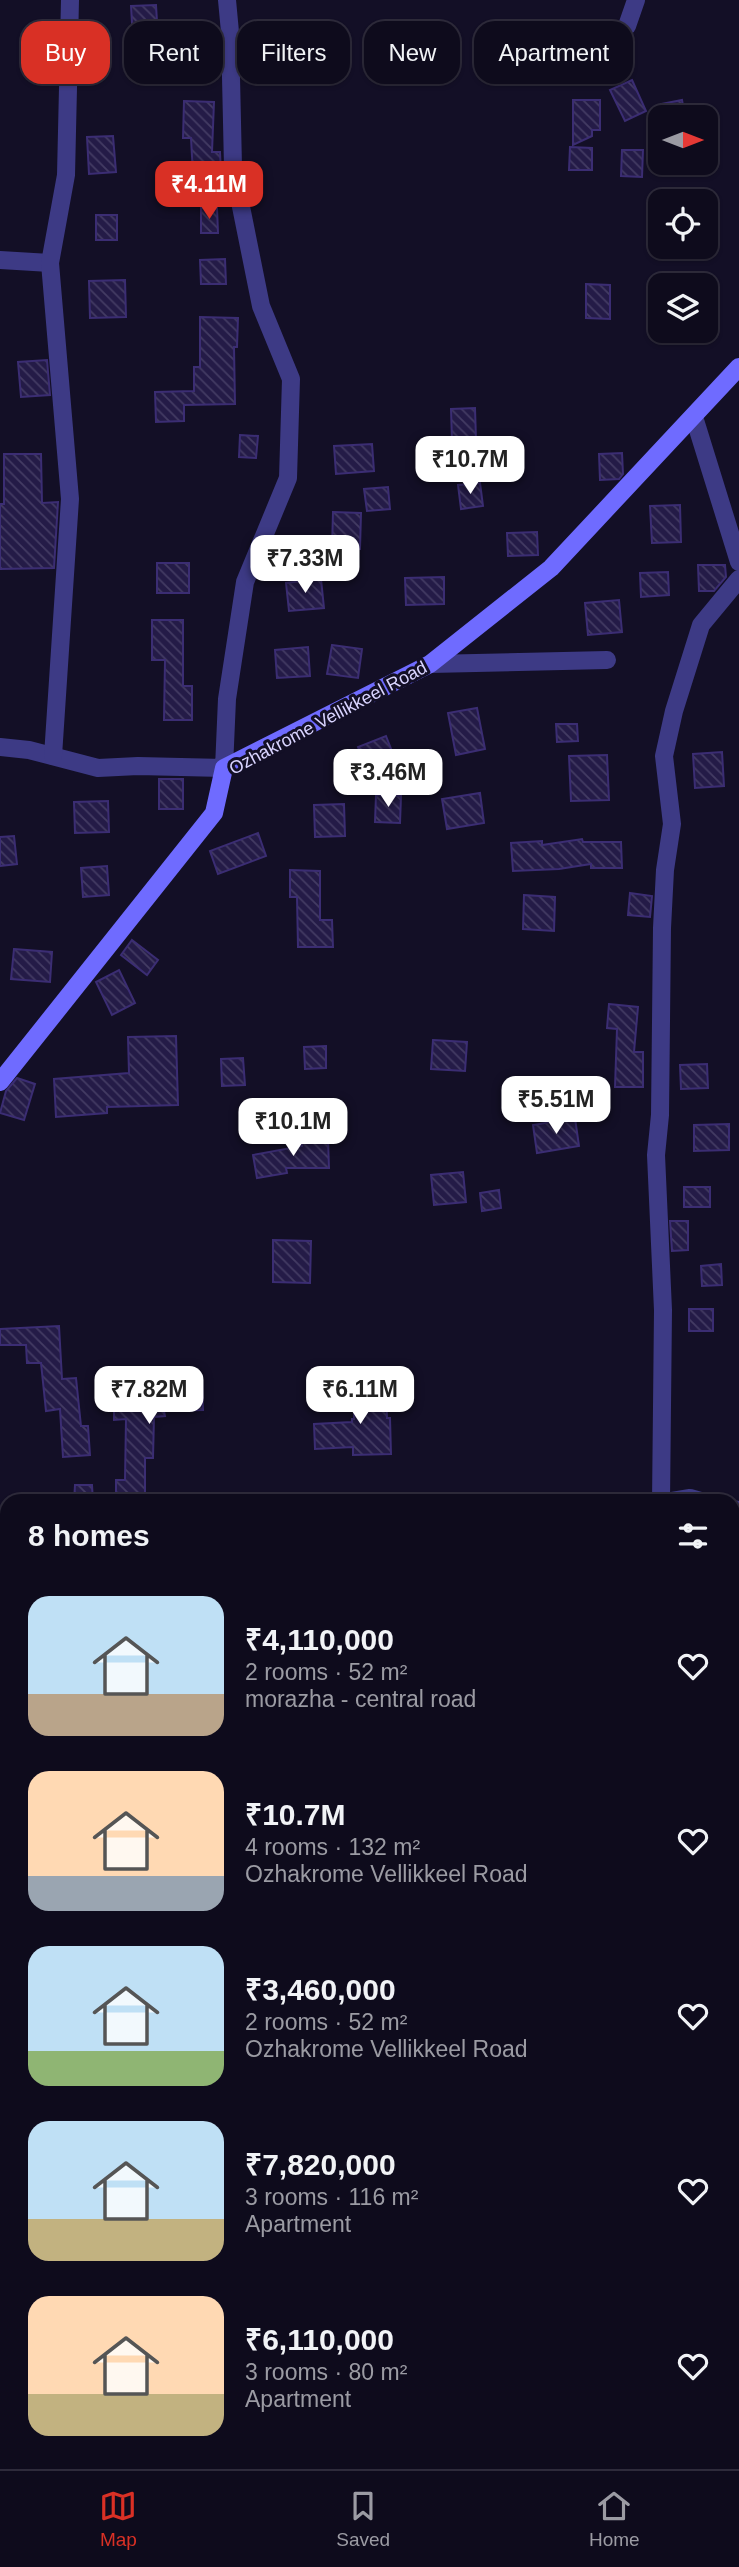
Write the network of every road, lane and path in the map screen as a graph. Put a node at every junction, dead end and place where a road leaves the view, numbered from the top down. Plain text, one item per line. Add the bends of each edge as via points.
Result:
1 (70, 0) edge
2 (227, 0) edge
3 (636, 0) edge
4 (629, 21) edge
5 (0, 260) edge
6 (50, 263) junction
7 (739, 367) edge
8 (694, 417) junction
9 (739, 562) edge
10 (739, 579) edge
11 (607, 660) dead end
12 (430, 664) junction
13 (0, 747) edge
14 (53, 756) junction
15 (224, 768) junction
16 (0, 1082) edge
17 (664, 1494) edge

1 - 6 street via 66,175
2 - 15 street via 233,167 261,306 291,380 288,478 245,582 227,699
3 - 4 street
5 - 6 street
6 - 14 street via 70,499
7 - 8 main road, Ozhakrome Vellikkeel Road
8 - 9 street
8 - 12 main road, Ozhakrome Vellikkeel Road via 551,568
10 - 17 street via 701,625 664,756 672,824 662,928 656,1155
11 - 12 street
12 - 15 main road, Ozhakrome Vellikkeel Road
13 - 14 street
14 - 15 street via 98,768
15 - 16 main road, Ozhakrome Vellikkeel Road via 214,813

